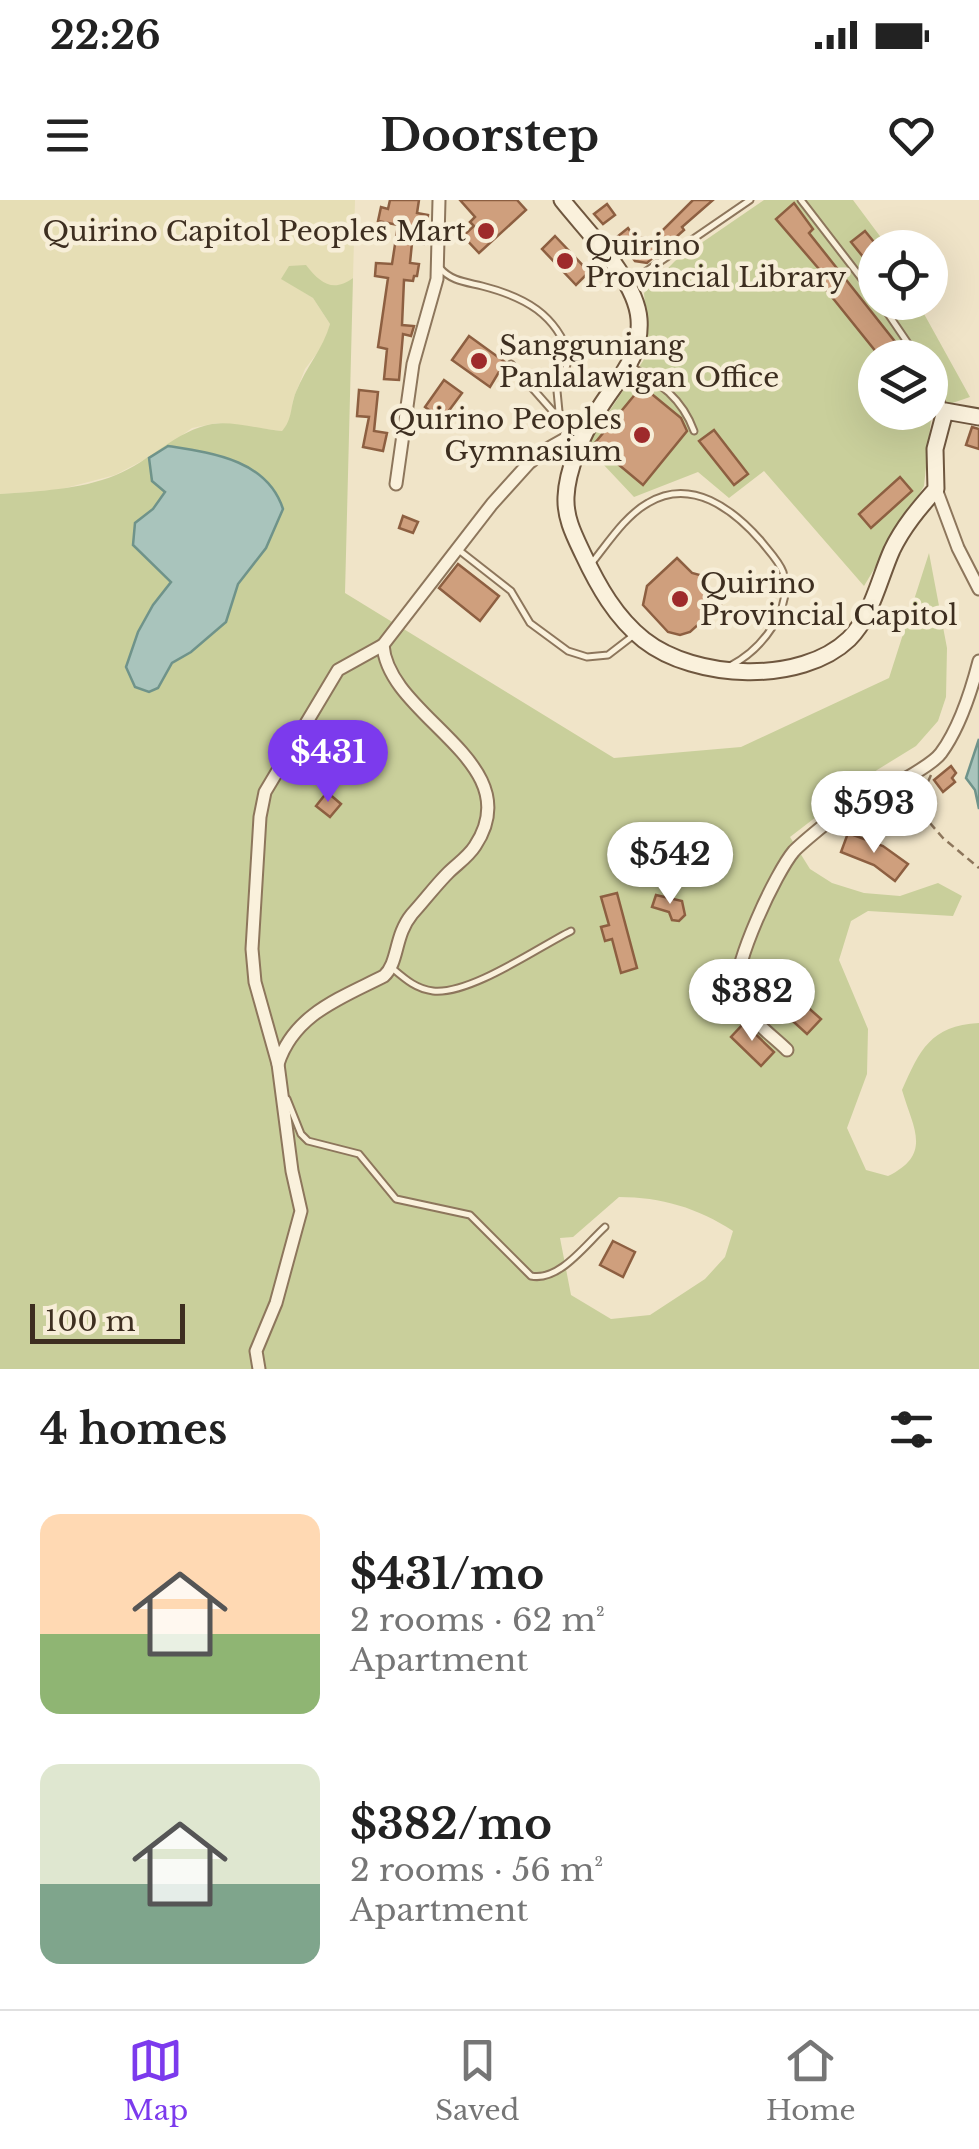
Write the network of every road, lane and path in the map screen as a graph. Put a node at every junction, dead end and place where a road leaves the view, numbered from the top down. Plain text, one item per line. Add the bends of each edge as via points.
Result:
1 (439, 200) edge
2 (562, 200) edge
3 (750, 200) edge
4 (801, 200) edge
5 (438, 265) junction
6 (858, 274) edge
7 (628, 284) junction
8 (511, 364) dead end
9 (630, 366) junction
10 (948, 411) edge
11 (979, 416) edge
12 (560, 422) junction
13 (588, 426) junction
14 (940, 430) edge
15 (694, 431) dead end
16 (573, 434) junction
17 (396, 484) dead end
18 (936, 489) junction
19 (457, 549) junction
20 (589, 566) junction
21 (979, 590) edge
22 (636, 633) junction
23 (383, 644) junction
24 (979, 662) edge
25 (723, 670) junction
26 (939, 756) junction
27 (979, 868) edge
28 (571, 931) dead end
29 (392, 968) junction
30 (787, 1050) dead end
31 (278, 1064) junction
32 (280, 1083) junction
33 (605, 1227) dead end
34 (259, 1369) edge

1 - 5 street
2 - 7 street
3 - 7 lane
4 - 6 lane
5 - 12 lane via 448,277 510,295 555,323 570,357 558,391
5 - 17 street via 413,364
7 - 9 street via 640,339
8 - 12 lane
9 - 13 street
9 - 15 lane via 664,385
10 - 11 street
12 - 16 lane
13 - 16 street
13 - 20 street via 566,496 568,522
14 - 18 street
16 - 19 street via 529,463
18 - 21 street
18 - 25 street via 902,531 851,637 800,666
19 - 22 lane via 511,591 530,623 568,652 608,654
19 - 23 street
20 - 22 street
20 - 25 lane via 623,524 672,494 700,496 739,516 783,572 784,596 758,648
22 - 25 street via 675,656
23 - 29 street via 401,691 479,776 487,809 473,850 399,934
23 - 31 street via 330,680 266,792 252,949
24 - 26 street
26 - 27 path via 923,815
26 - 30 street via 829,821 793,852 770,892 748,941 737,994
28 - 29 lane via 464,986 437,992
29 - 31 street via 317,1010 285,1044
31 - 32 street
32 - 33 lane via 308,1141 359,1154 396,1199 470,1216 530,1276 566,1264
32 - 34 street via 301,1211 256,1351

